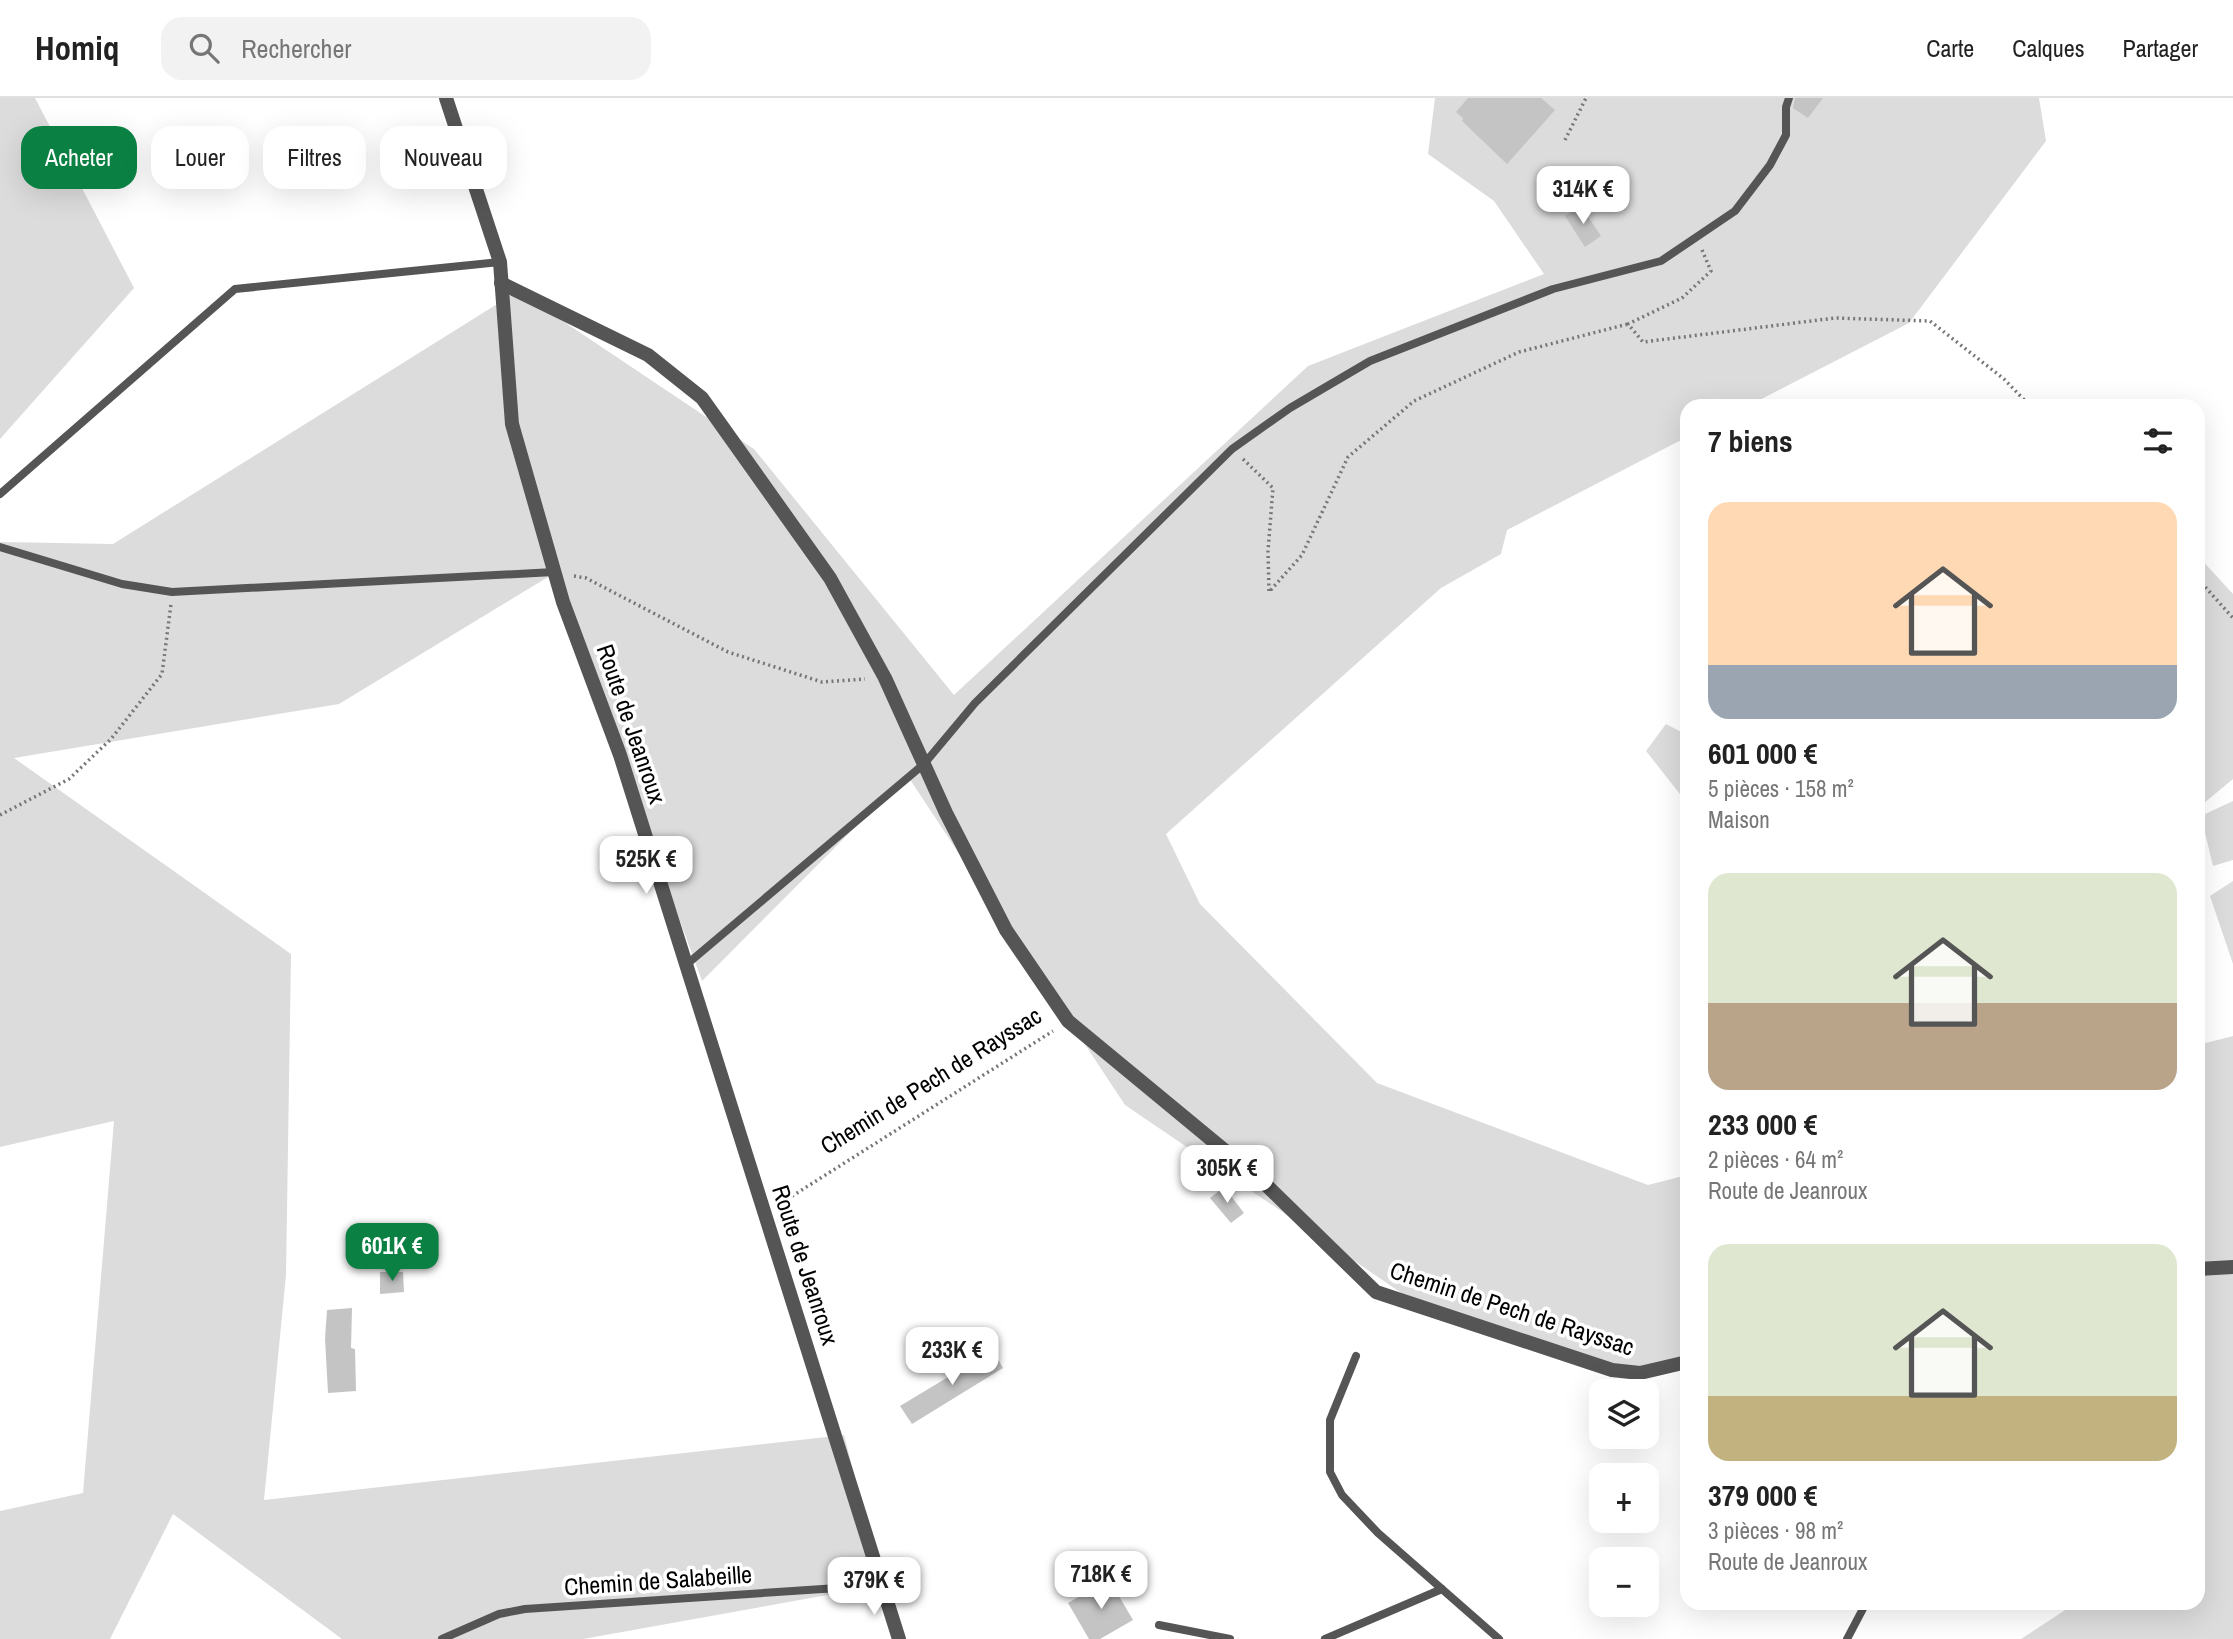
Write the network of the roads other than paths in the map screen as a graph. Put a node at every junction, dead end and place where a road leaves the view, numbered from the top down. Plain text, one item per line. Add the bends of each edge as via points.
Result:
1 (446, 98) edge
2 (1789, 98) edge
3 (500, 262) junction
4 (501, 283) junction
5 (0, 494) edge
6 (0, 547) edge
7 (555, 572) junction
8 (924, 764) junction
9 (687, 965) junction
10 (2233, 1267) edge
11 (2205, 1269) edge
12 (1356, 1356) dead end
13 (1680, 1364) edge
14 (883, 1585) junction
15 (1442, 1589) junction
16 (1862, 1610) edge
17 (1159, 1625) dead end
18 (1170, 1627) junction
19 (442, 1639) edge
20 (899, 1639) edge
21 (1173, 1639) edge
22 (1230, 1639) edge
23 (1325, 1639) edge
24 (1499, 1639) edge
25 (1847, 1639) edge

1 - 3 street, Route de Jeanroux
2 - 8 lane via 1786,135 1735,211 1661,261 1553,289 1370,360 1232,449 975,703
3 - 4 street, Route de Jeanroux
3 - 5 lane via 236,289
4 - 7 street, Route de Jeanroux via 512,425
4 - 8 street via 648,355 702,398 830,578 885,678
6 - 7 lane via 122,584 172,592
7 - 9 street, Route de Jeanroux
8 - 9 lane
8 - 13 street, Chemin de Pech de Rayssac via 1006,930 1068,1021 1264,1182 1376,1292 1612,1370 1640,1373
9 - 14 street, Route de Jeanroux
10 - 11 street
12 - 15 lane via 1330,1420 1330,1472 1342,1495 1360,1514
14 - 19 lane, Chemin de Salabeille via 525,1609 499,1614
14 - 20 street, Route de Jeanroux
15 - 23 lane
15 - 24 lane
16 - 25 lane
17 - 18 lane
18 - 21 lane
18 - 22 lane

